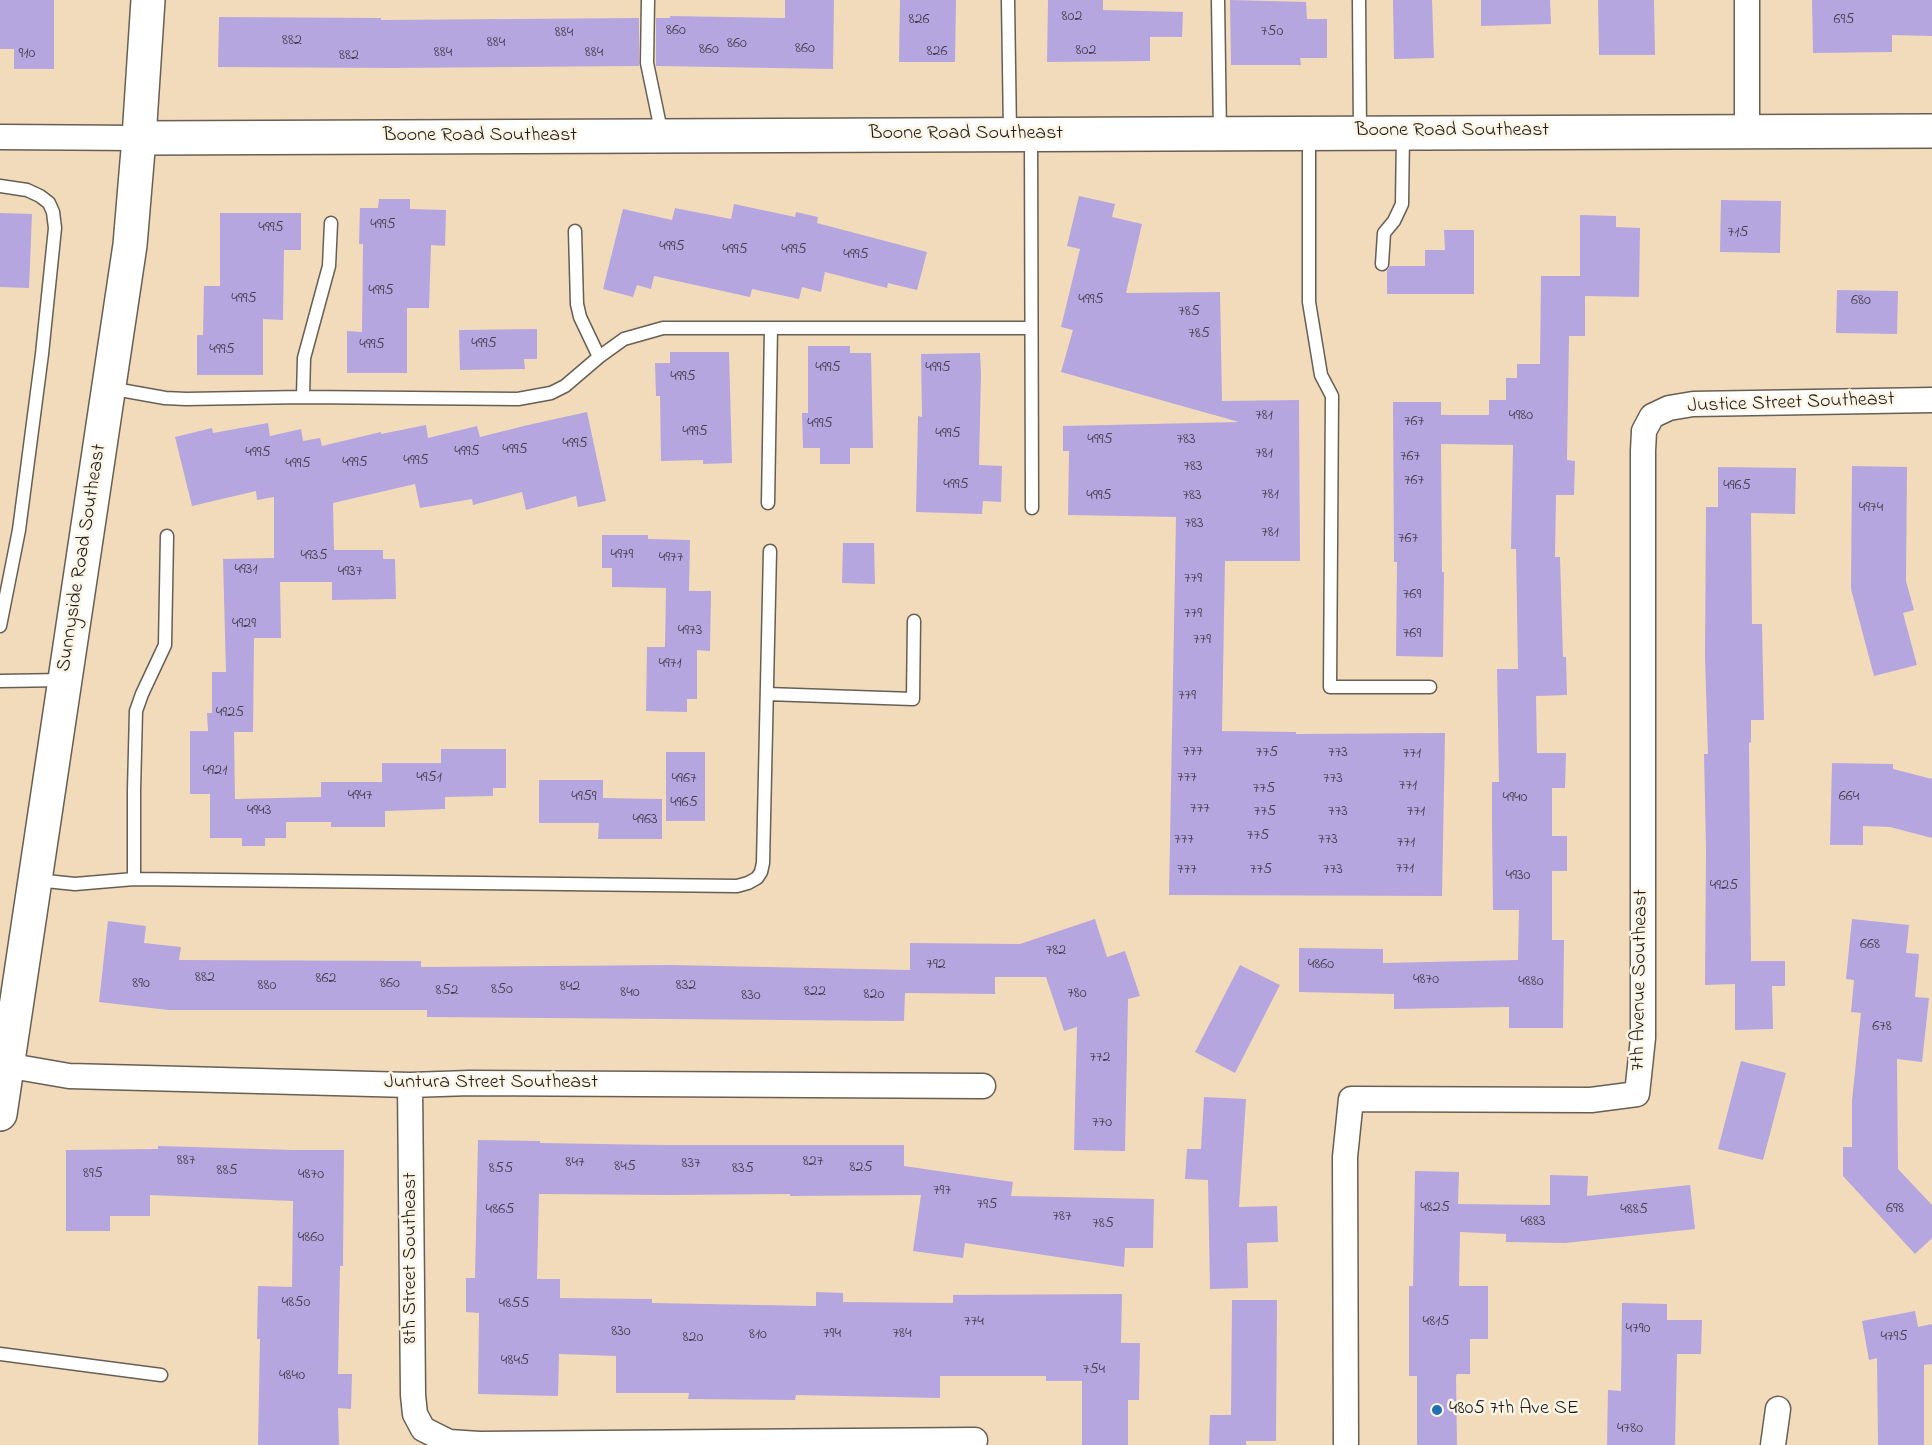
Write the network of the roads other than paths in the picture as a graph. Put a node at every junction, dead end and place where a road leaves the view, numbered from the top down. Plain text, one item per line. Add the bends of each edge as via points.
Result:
1 (148, 0) edge
2 (648, 0) edge
3 (1008, 0) edge
4 (1218, 0) edge
5 (1359, 0) edge
6 (1747, 0) edge
7 (1932, 130) edge
8 (1747, 131) junction
9 (1309, 133) junction
10 (1360, 133) junction
11 (1403, 133) junction
12 (1220, 134) junction
13 (1020, 135) junction
14 (662, 136) junction
15 (0, 137) edge
16 (139, 138) junction
17 (0, 186) edge
18 (331, 223) dead end
19 (574, 231) dead end
20 (1382, 264) dead end
21 (771, 328) junction
22 (1031, 328) junction
23 (599, 357) junction
24 (109, 388) junction
25 (303, 397) junction
26 (1932, 400) edge
27 (1652, 416) joint
28 (768, 503) dead end
29 (1032, 508) dead end
30 (167, 536) dead end
31 (770, 551) dead end
32 (914, 621) dead end
33 (0, 626) edge
34 (65, 680) junction
35 (0, 681) edge
36 (1430, 687) dead end
37 (767, 694) junction
38 (134, 879) junction
39 (35, 880) junction
40 (4, 1065) edge
41 (410, 1085) junction
42 (983, 1086) dead end
43 (0, 1114) edge
44 (0, 1354) edge
45 (161, 1375) dead end
46 (1778, 1409) dead end
47 (975, 1440) dead end
48 (1346, 1445) edge
49 (1773, 1445) edge

1 - 16 street, Sunnyside Road Southeast
2 - 14 lane via 647,63
3 - 13 lane
4 - 12 lane
5 - 10 lane
6 - 8 street
7 - 8 street, Boone Road Southeast
8 - 11 street, Boone Road Southeast
9 - 10 street, Boone Road Southeast
9 - 12 street, Boone Road Southeast
9 - 36 lane via 1309,302 1321,375 1332,396 1330,687
10 - 11 street, Boone Road Southeast
11 - 20 lane via 1402,204 1384,233
12 - 13 street, Boone Road Southeast
13 - 14 street, Boone Road Southeast
13 - 22 lane
14 - 16 street, Boone Road Southeast
15 - 16 street, Boone Road Southeast
16 - 24 street, Sunnyside Road Southeast via 130,245
17 - 33 lane via 40,196 49,203 55,228 20,518
18 - 25 lane via 329,266 304,358
19 - 23 lane via 577,304
21 - 22 lane
21 - 23 lane via 663,328 624,339
21 - 28 lane
22 - 29 lane
23 - 25 lane via 565,386 538,397
24 - 25 lane via 186,399
24 - 34 street, Sunnyside Road Southeast
26 - 27 street, Justice Street Southeast via 1693,404
27 - 48 street, 7th Avenue Southeast via 1644,431 1643,452 1643,1038 1637,1094 1591,1100 1351,1100 1344,1157
30 - 38 lane via 165,645 136,711
31 - 37 lane
32 - 37 lane via 913,699
34 - 35 lane
34 - 39 street, Sunnyside Road Southeast
37 - 38 lane via 763,863 757,878 748,883 737,886
38 - 39 lane via 86,884
39 - 40 street, Sunnyside Road Southeast
40 - 41 street, Juntura Street Southeast via 69,1076
40 - 43 street, Sunnyside Road Southeast
41 - 42 street, Juntura Street Southeast
41 - 47 street, 8th Street Southeast via 413,1395 415,1414 423,1429 449,1442 479,1444
44 - 45 lane
46 - 49 street

